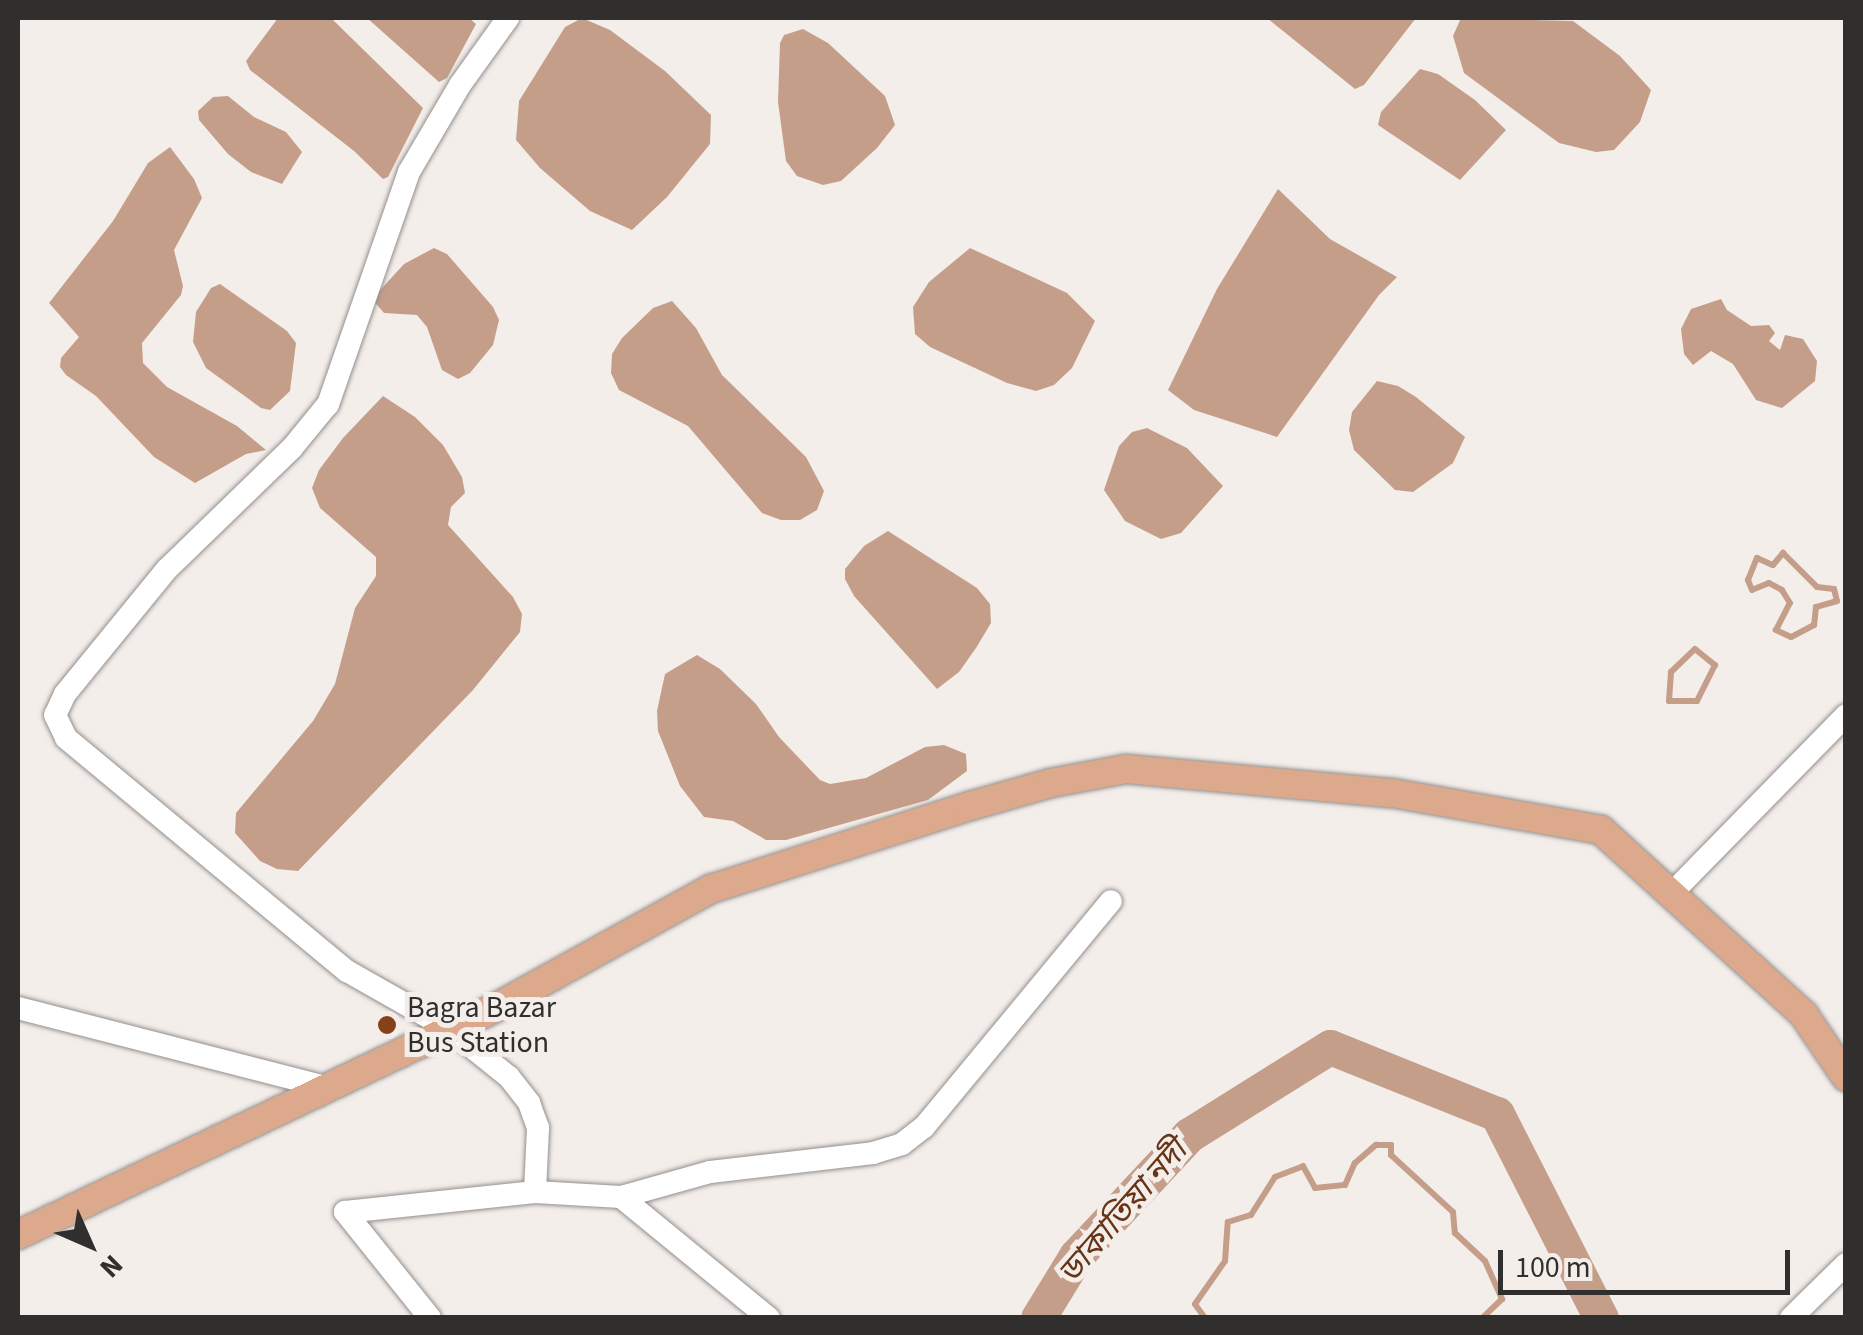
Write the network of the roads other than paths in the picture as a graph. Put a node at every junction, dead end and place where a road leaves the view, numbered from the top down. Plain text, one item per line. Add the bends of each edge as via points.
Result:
1 (508, 18) edge
2 (1846, 715) edge
3 (1671, 894) junction
4 (1112, 902) dead end
5 (18, 1008) edge
6 (449, 1029) junction
7 (1846, 1077) edge
8 (329, 1088) junction
9 (535, 1192) junction
10 (621, 1197) junction
11 (18, 1235) edge
12 (1846, 1264) edge
13 (430, 1318) edge
14 (769, 1318) edge
15 (1791, 1318) edge

1 - 6 street via 409,172 328,404 167,569 55,715 66,738 347,971
2 - 3 street
3 - 6 main road via 1601,830 1392,792 1126,769 970,806 711,889
3 - 7 main road via 1804,1015
4 - 10 street via 914,1138 873,1154 710,1172
5 - 8 street
6 - 8 main road
6 - 9 street via 509,1076 529,1103 538,1128
8 - 11 main road
9 - 10 street
9 - 13 street via 345,1212
10 - 14 street
12 - 15 street

